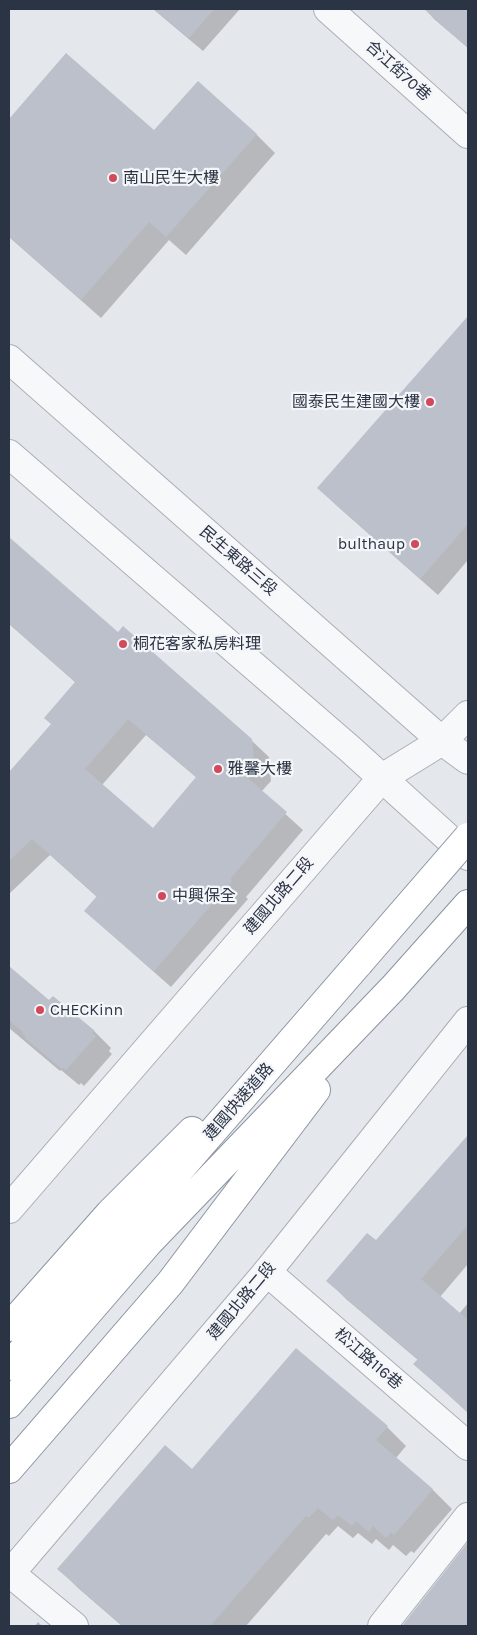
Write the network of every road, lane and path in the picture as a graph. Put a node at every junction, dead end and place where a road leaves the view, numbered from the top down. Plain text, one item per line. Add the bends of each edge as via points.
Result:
1 (328, 9) edge
2 (468, 134) edge
3 (9, 359) edge
4 (9, 454) edge
5 (468, 715) edge
6 (442, 740) junction
7 (468, 760) edge
8 (382, 778) junction
9 (468, 837) edge
10 (468, 856) edge
11 (468, 904) edge
12 (360, 963) junction
13 (393, 988) junction
14 (468, 1021) edge
15 (9, 1209) edge
16 (267, 1272) junction
17 (9, 1327) edge
18 (9, 1366) edge
19 (9, 1404) edge
20 (468, 1446) edge
21 (9, 1469) edge
22 (468, 1517) edge
23 (10, 1574) edge
24 (74, 1626) edge
25 (382, 1626) edge

1 - 2 street, 合江街70巷
3 - 6 street, 民生東路三段
4 - 8 street
5 - 6 street, 建國北路二段
6 - 7 street, 民生東路三段
6 - 8 street, 建國北路二段
8 - 10 street
8 - 15 street, 建國北路二段
9 - 12 highway, 建國快速道路, bridge
11 - 13 highway, 建國快速道路
12 - 17 highway via 110,1214
12 - 18 highway, 建國快速道路
13 - 19 highway, 建國快速道路 via 149,1242
13 - 21 highway via 170,1283
14 - 16 street, 建國北路二段
16 - 20 street, 松江路116巷
16 - 23 street, 建國北路二段
22 - 25 street
23 - 24 street

